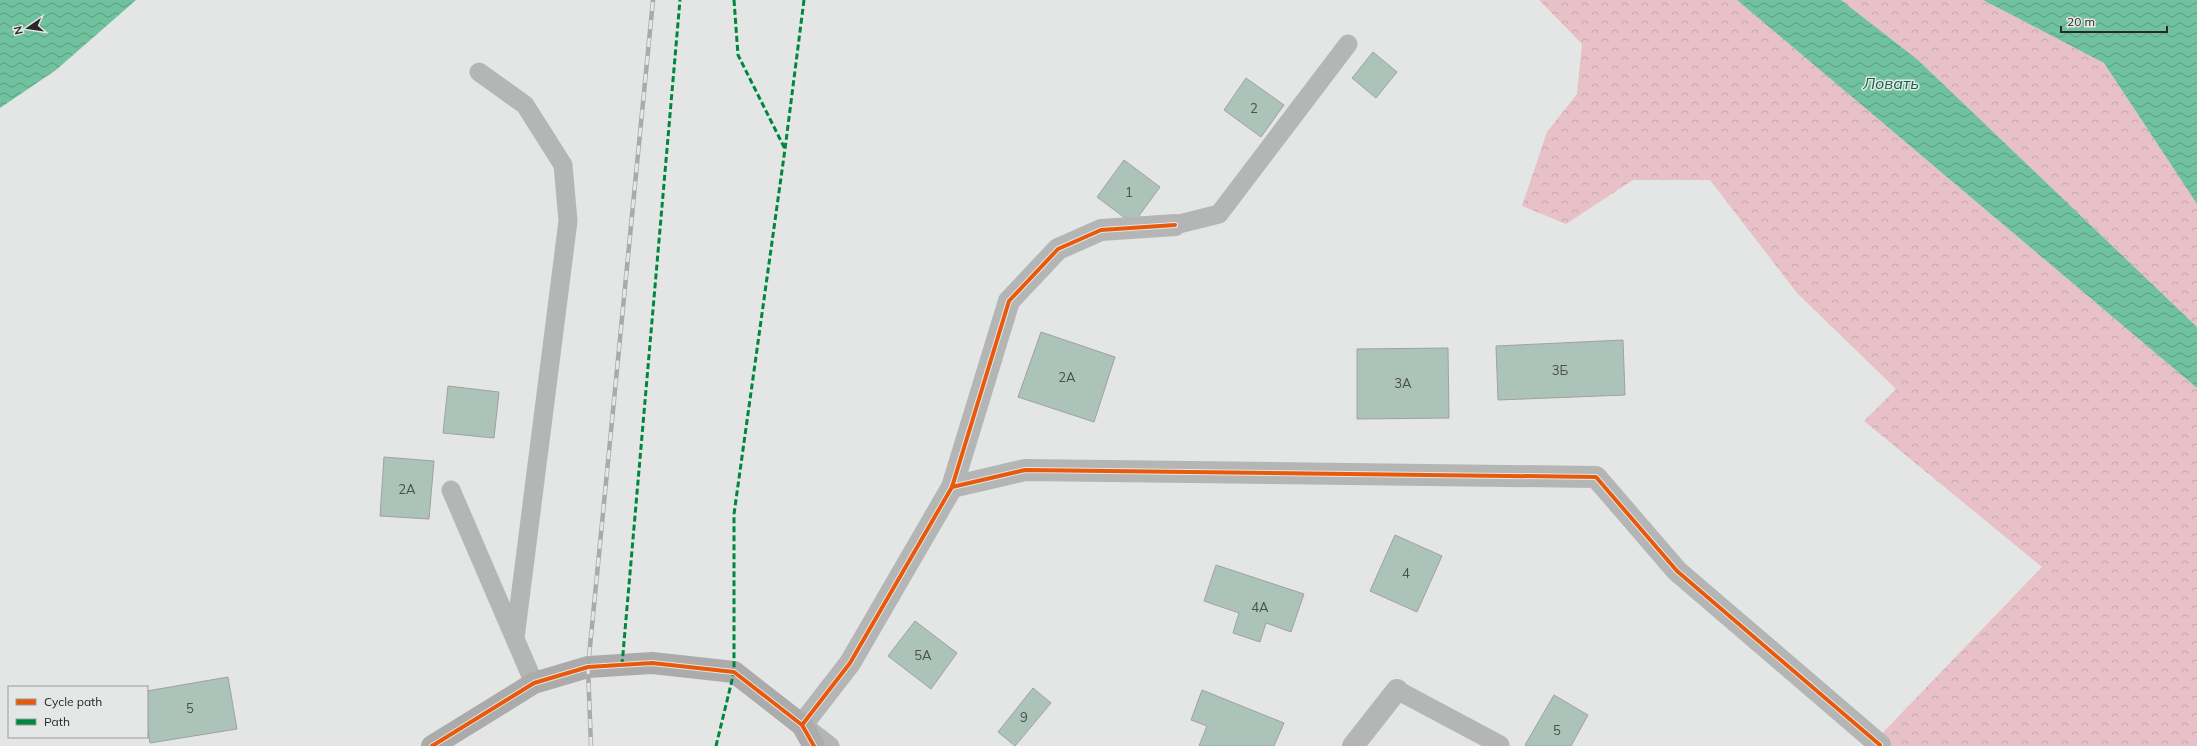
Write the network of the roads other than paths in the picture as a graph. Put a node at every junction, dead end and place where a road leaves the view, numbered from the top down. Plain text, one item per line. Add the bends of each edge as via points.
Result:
1 (1348, 44) dead end
2 (479, 72) dead end
3 (1175, 226) joint
4 (952, 487) junction
5 (451, 490) dead end
6 (515, 638) junction
7 (534, 683) junction
8 (1397, 690) joint
9 (802, 725) junction
10 (1500, 745) edge
11 (1880, 745) dead end
12 (432, 746) edge
13 (814, 746) edge
14 (830, 746) edge
15 (1353, 746) edge

1 - 3 lane via 1219,214
2 - 6 lane via 525,105 563,164 568,221
3 - 4 street via 1101,230 1058,249 1009,301
4 - 9 street via 850,663
4 - 11 street via 1025,470 1596,477 1677,571
5 - 6 lane
6 - 7 lane
7 - 9 street via 588,667 652,663 734,672
7 - 12 street
8 - 10 lane
8 - 15 street
9 - 13 street
9 - 14 lane

